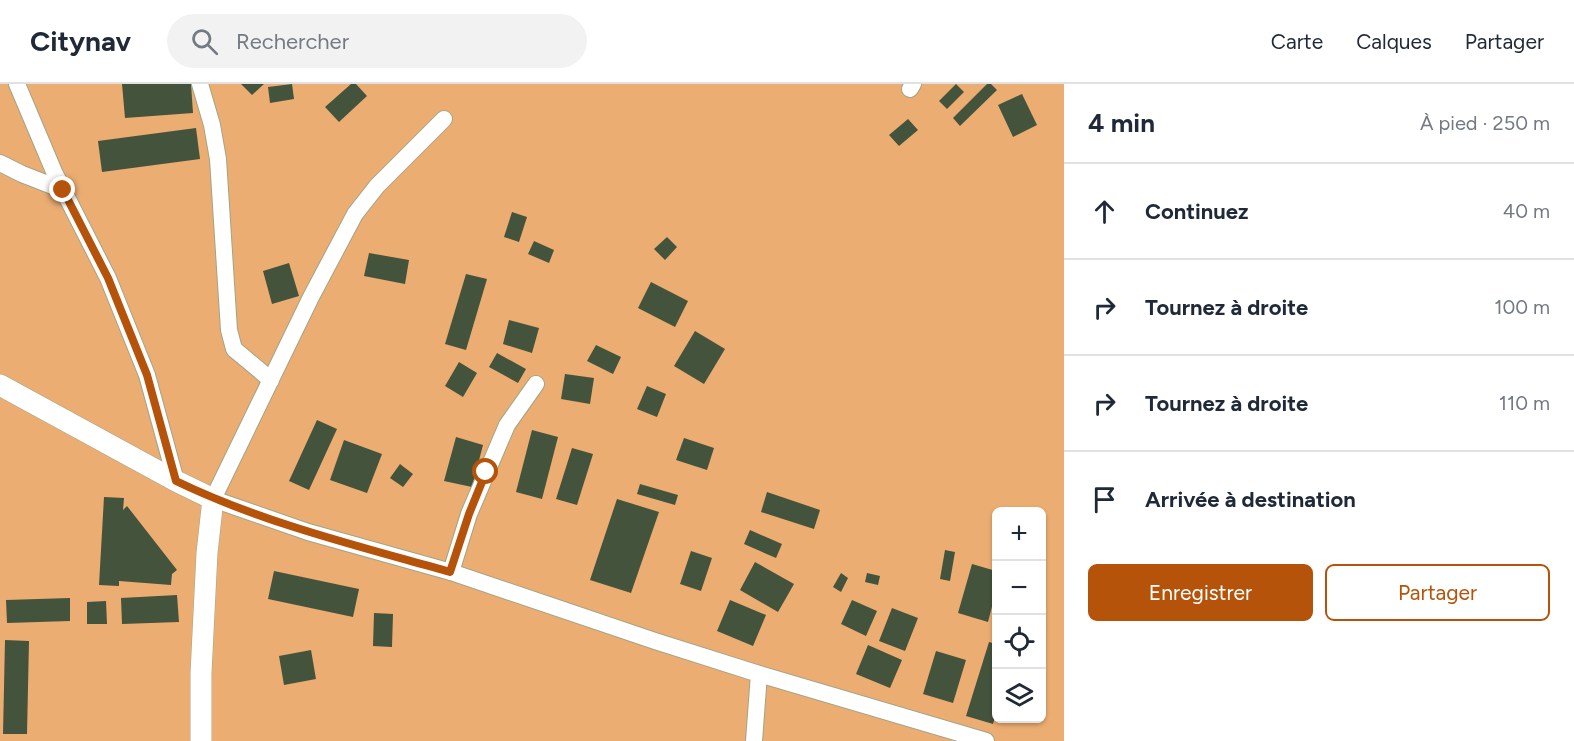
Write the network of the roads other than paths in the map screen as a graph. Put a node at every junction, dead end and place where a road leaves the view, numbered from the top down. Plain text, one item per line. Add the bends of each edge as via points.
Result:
1 (17, 84) edge
2 (200, 84) edge
3 (444, 119) dead end
4 (0, 163) edge
5 (63, 190) junction
6 (271, 380) junction
7 (536, 384) dead end
8 (0, 385) edge
9 (176, 481) junction
10 (213, 499) junction
11 (450, 572) junction
12 (759, 674) junction
13 (201, 741) edge
14 (754, 741) edge
15 (986, 741) edge

1 - 5 street
2 - 6 street via 218,159 231,339 238,354
3 - 6 street via 377,186 355,214
4 - 5 street
5 - 9 street via 108,278 147,375
6 - 10 street
7 - 11 street via 507,425 469,514
8 - 9 street
9 - 10 street
10 - 11 street via 308,532
10 - 13 street via 201,674
11 - 12 street
12 - 14 street
12 - 15 street

